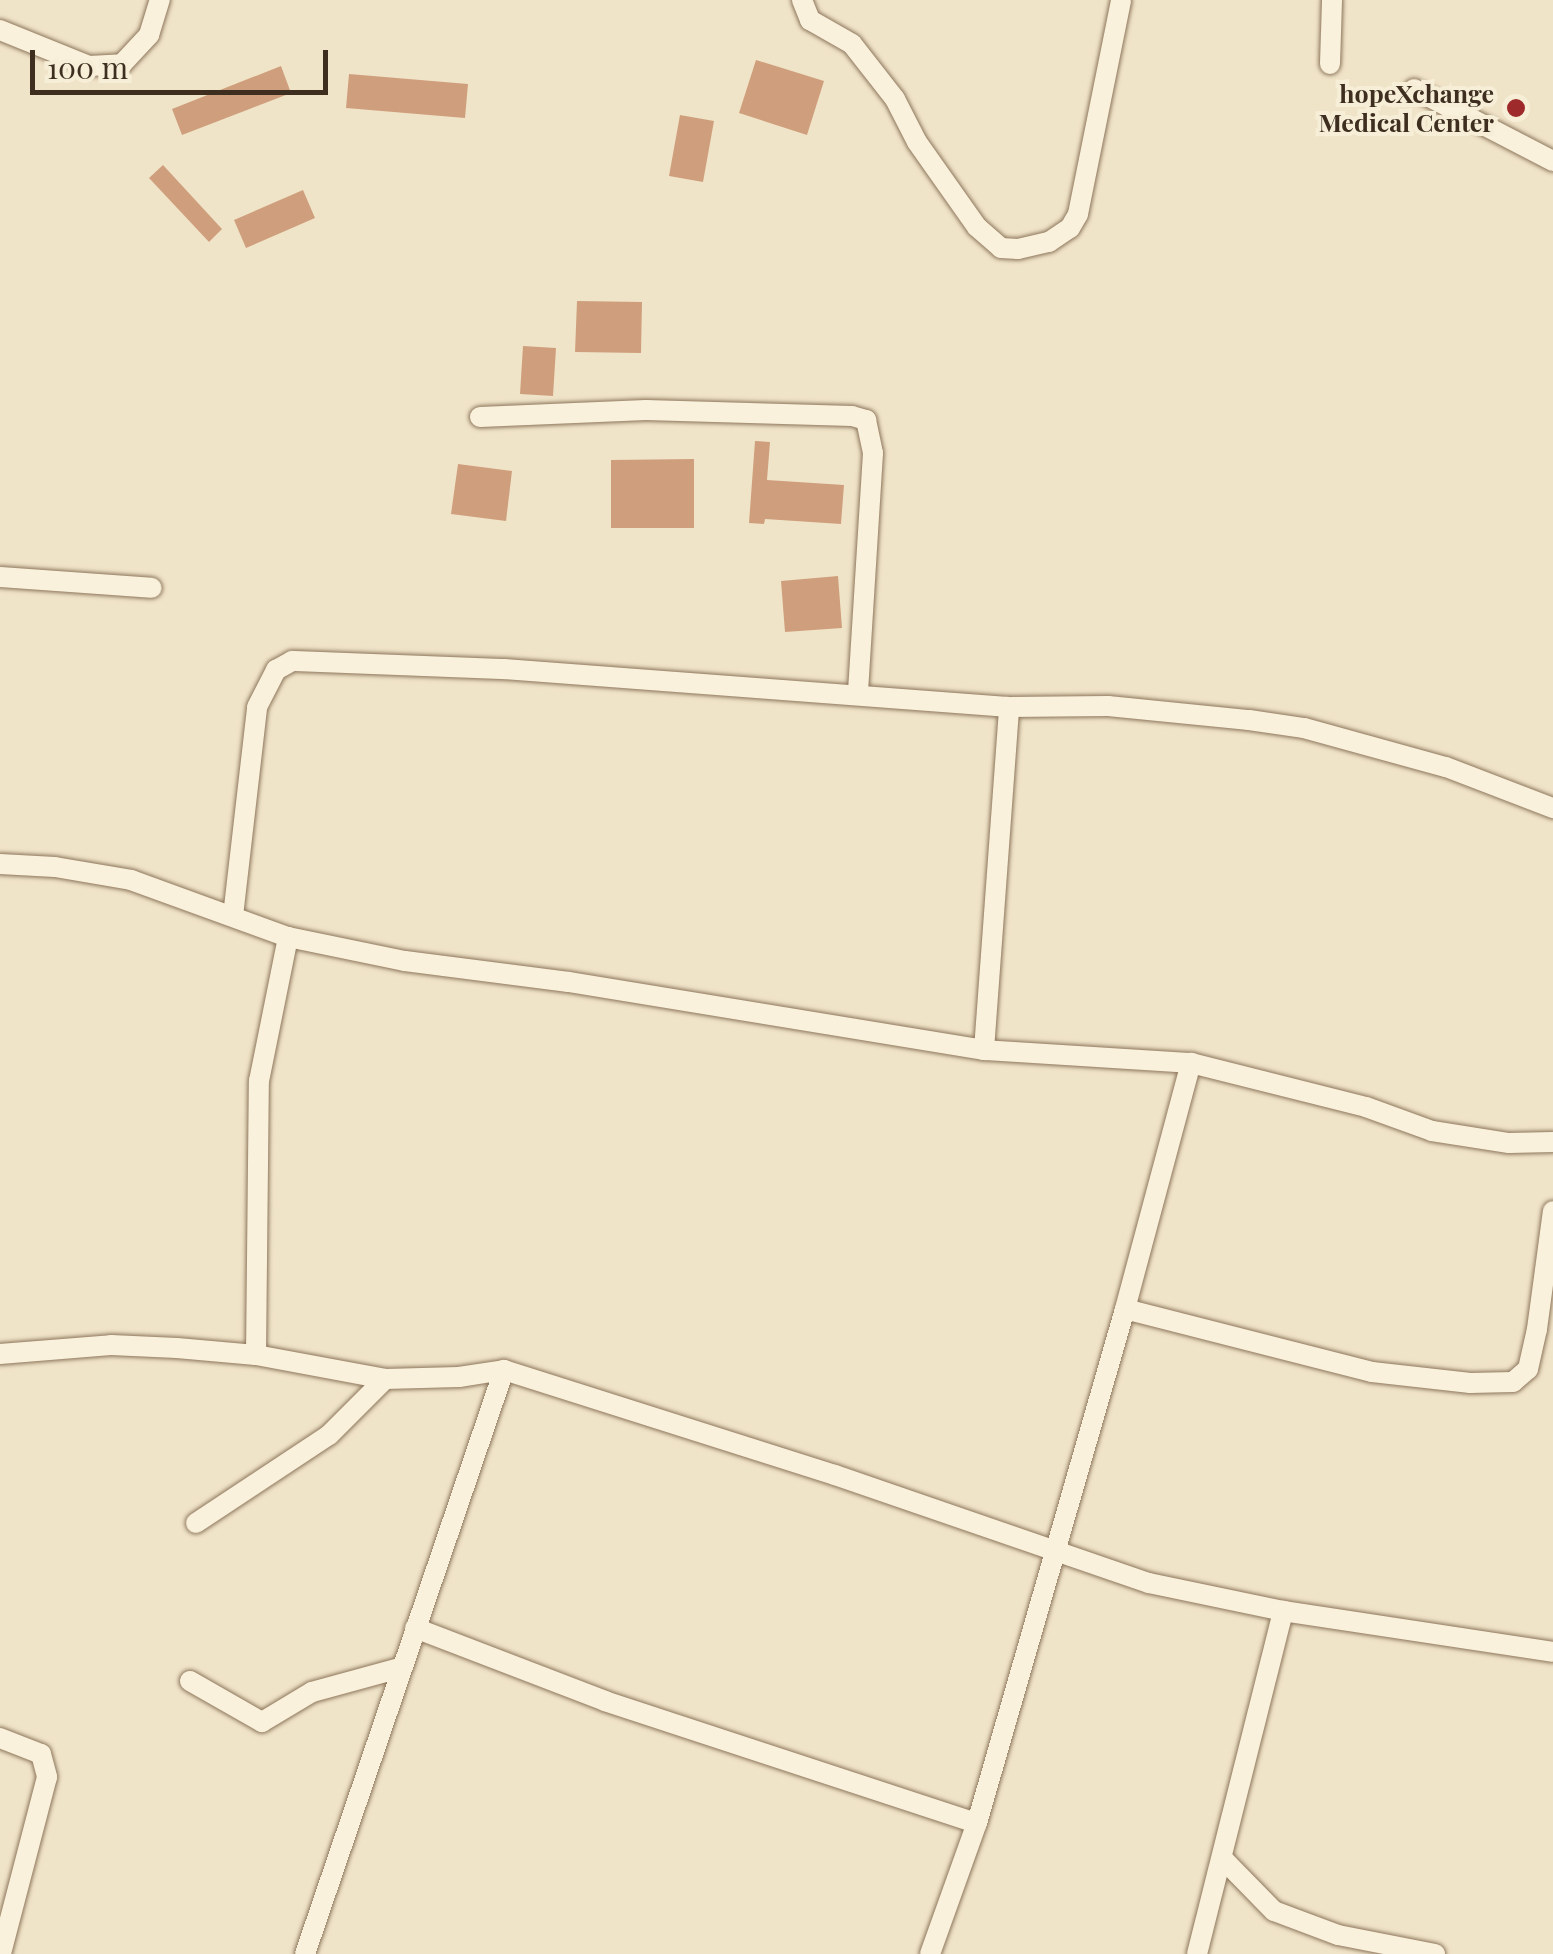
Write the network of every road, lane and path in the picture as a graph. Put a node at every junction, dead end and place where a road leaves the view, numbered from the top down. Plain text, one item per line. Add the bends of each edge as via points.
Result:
1 (160, 0) edge
2 (802, 0) edge
3 (1121, 0) edge
4 (1332, 0) edge
5 (0, 30) edge
6 (1330, 64) dead end
7 (1414, 89) dead end
8 (1553, 161) edge
9 (480, 417) dead end
10 (0, 576) edge
11 (152, 588) dead end
12 (858, 694) junction
13 (1009, 707) junction
14 (1553, 808) edge
15 (0, 864) edge
16 (233, 916) junction
17 (288, 937) junction
18 (984, 1050) junction
19 (1190, 1063) junction
20 (1553, 1142) edge
21 (1553, 1211) edge
22 (1126, 1310) junction
23 (0, 1354) edge
24 (256, 1355) junction
25 (504, 1370) junction
26 (385, 1379) junction
27 (196, 1522) dead end
28 (1056, 1551) junction
29 (1283, 1611) junction
30 (415, 1628) junction
31 (1553, 1652) edge
32 (400, 1668) junction
33 (190, 1680) dead end
34 (0, 1738) edge
35 (977, 1823) junction
36 (1223, 1859) junction
37 (1, 1954) edge
38 (306, 1954) edge
39 (930, 1954) edge
40 (1197, 1954) edge
41 (1435, 1954) edge

1 - 5 street via 148,35 122,64 89,66
2 - 3 street via 810,20 852,44 895,99 916,142 977,227 1001,248 1018,249 1049,242 1078,214
4 - 6 street
7 - 8 street
9 - 12 street via 646,410 866,420 873,453
10 - 11 street
12 - 13 street
12 - 16 street via 292,660 276,670 258,706
13 - 14 street via 1108,706 1304,728 1446,768
13 - 18 street
15 - 16 street via 131,880
16 - 17 street
17 - 18 street
17 - 24 street via 260,1081
18 - 19 street
19 - 20 street via 1366,1106 1432,1131
19 - 22 street
21 - 22 street via 1528,1369 1513,1382 1372,1372
22 - 28 street
23 - 24 street via 111,1345
24 - 26 street
25 - 26 street
25 - 28 street
25 - 30 street
26 - 27 street via 328,1435
28 - 29 street via 1149,1583
28 - 35 street
29 - 31 street
29 - 36 street
30 - 32 street
30 - 35 street via 605,1701
32 - 33 street via 312,1692 262,1722
32 - 38 street
34 - 37 street via 41,1754 48,1777
35 - 39 street
36 - 40 street
36 - 41 street via 1274,1912 1338,1934

